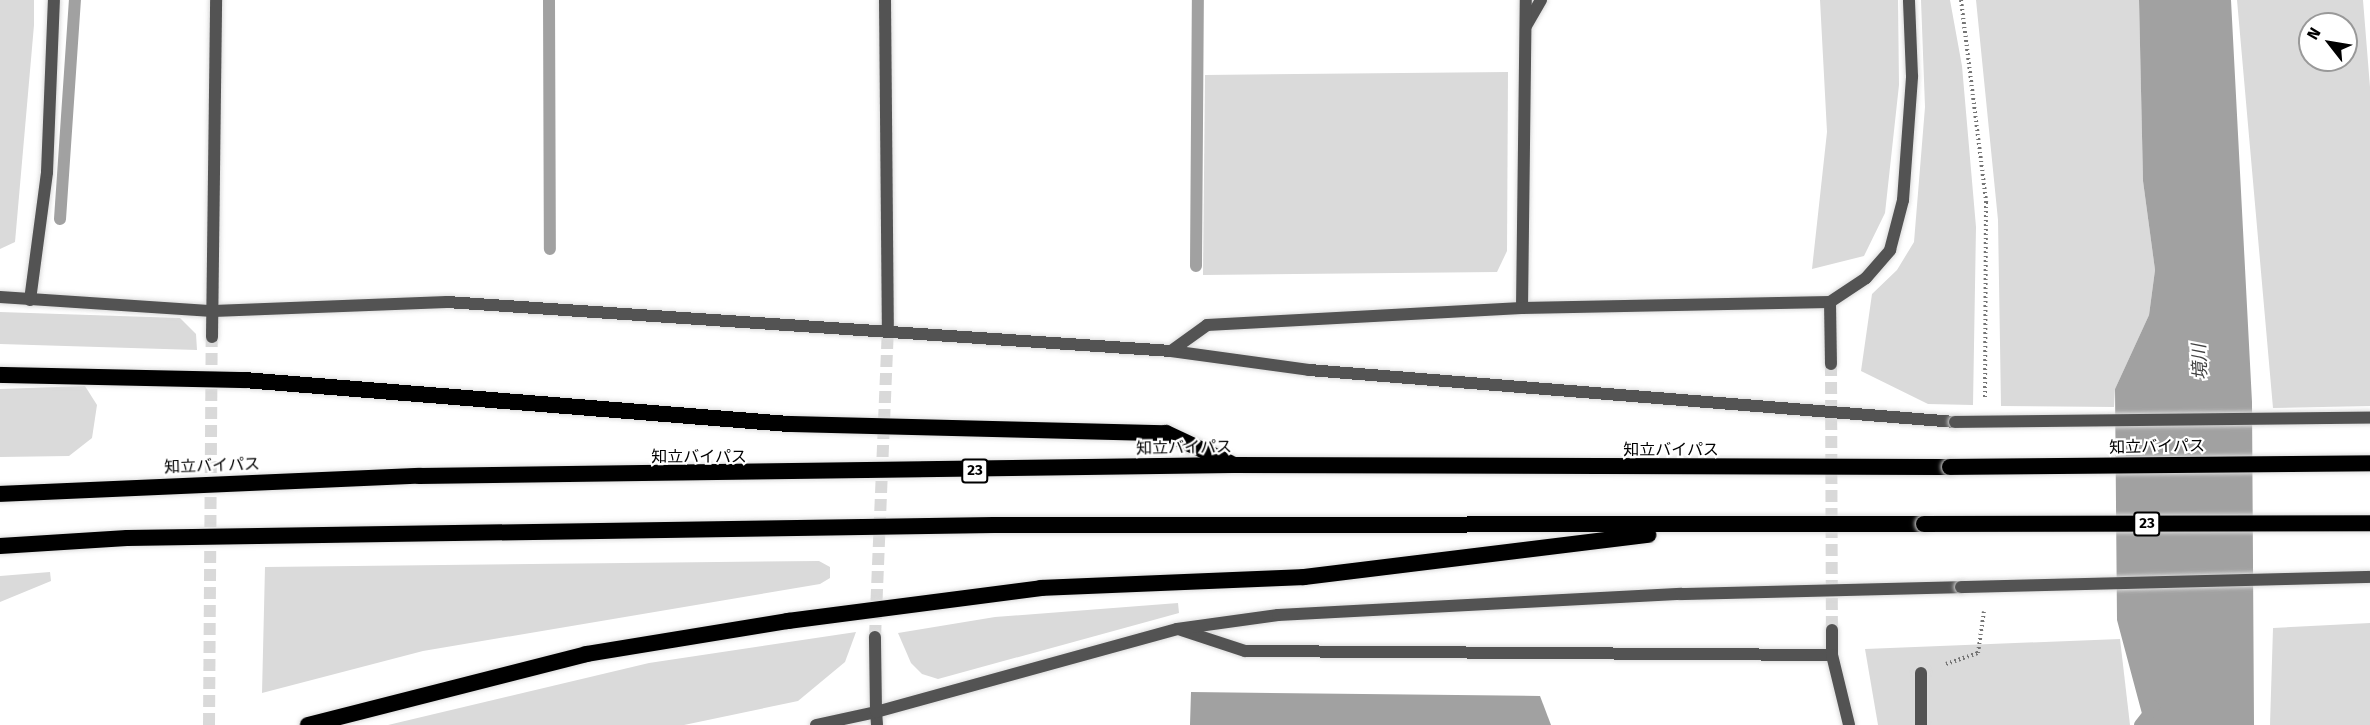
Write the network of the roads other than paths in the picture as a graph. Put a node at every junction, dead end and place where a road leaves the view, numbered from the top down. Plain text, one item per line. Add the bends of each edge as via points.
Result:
1 (54, 0) edge
2 (216, 0) edge
3 (885, 0) edge
4 (1526, 0) edge
5 (1541, 0) edge
6 (1910, 0) edge
7 (1526, 26) junction
8 (0, 297) edge
9 (30, 300) junction
10 (1830, 303) junction
11 (1522, 308) junction
12 (213, 311) junction
13 (888, 332) junction
14 (212, 337) tunnel mouth
15 (1171, 351) junction
16 (1832, 364) tunnel mouth
17 (0, 375) edge
18 (2370, 418) edge
19 (2370, 463) edge
20 (1233, 465) junction
21 (0, 494) edge
22 (2370, 523) edge
23 (1711, 528) junction
24 (0, 546) edge
25 (2370, 577) edge
26 (1178, 629) junction
27 (1832, 630) tunnel mouth
28 (875, 637) tunnel mouth
29 (1832, 655) junction
30 (1921, 673) road end
31 (877, 718) edge
32 (308, 725) edge
33 (816, 725) edge
34 (1849, 725) edge
35 (1921, 725) edge

1 - 9 street via 47,172
2 - 12 street
3 - 13 street
4 - 7 street
5 - 7 street
6 - 10 street via 1912,76 1903,200 1890,250 1866,278
7 - 11 street
8 - 9 street
9 - 12 street
10 - 11 street
10 - 16 street
11 - 15 street via 1207,326
12 - 13 street via 447,302
12 - 14 street
13 - 15 street
15 - 18 street, bridge via 1309,370 1955,422
17 - 20 highway, 23 via 244,380 789,424 1166,433
19 - 20 highway, 知立バイパス / 23, bridge via 1950,467
20 - 21 highway, 知立バイパス / 23 via 419,476
22 - 23 highway, 23, bridge
23 - 24 highway, 23 via 994,525 127,538
23 - 32 highway, 23 via 1304,577 1041,588 788,621 586,654
25 - 26 street, bridge via 1681,594 1278,615
26 - 29 street via 1245,651
26 - 31 street
27 - 29 street
28 - 31 street
29 - 34 street
30 - 35 street
31 - 33 street

